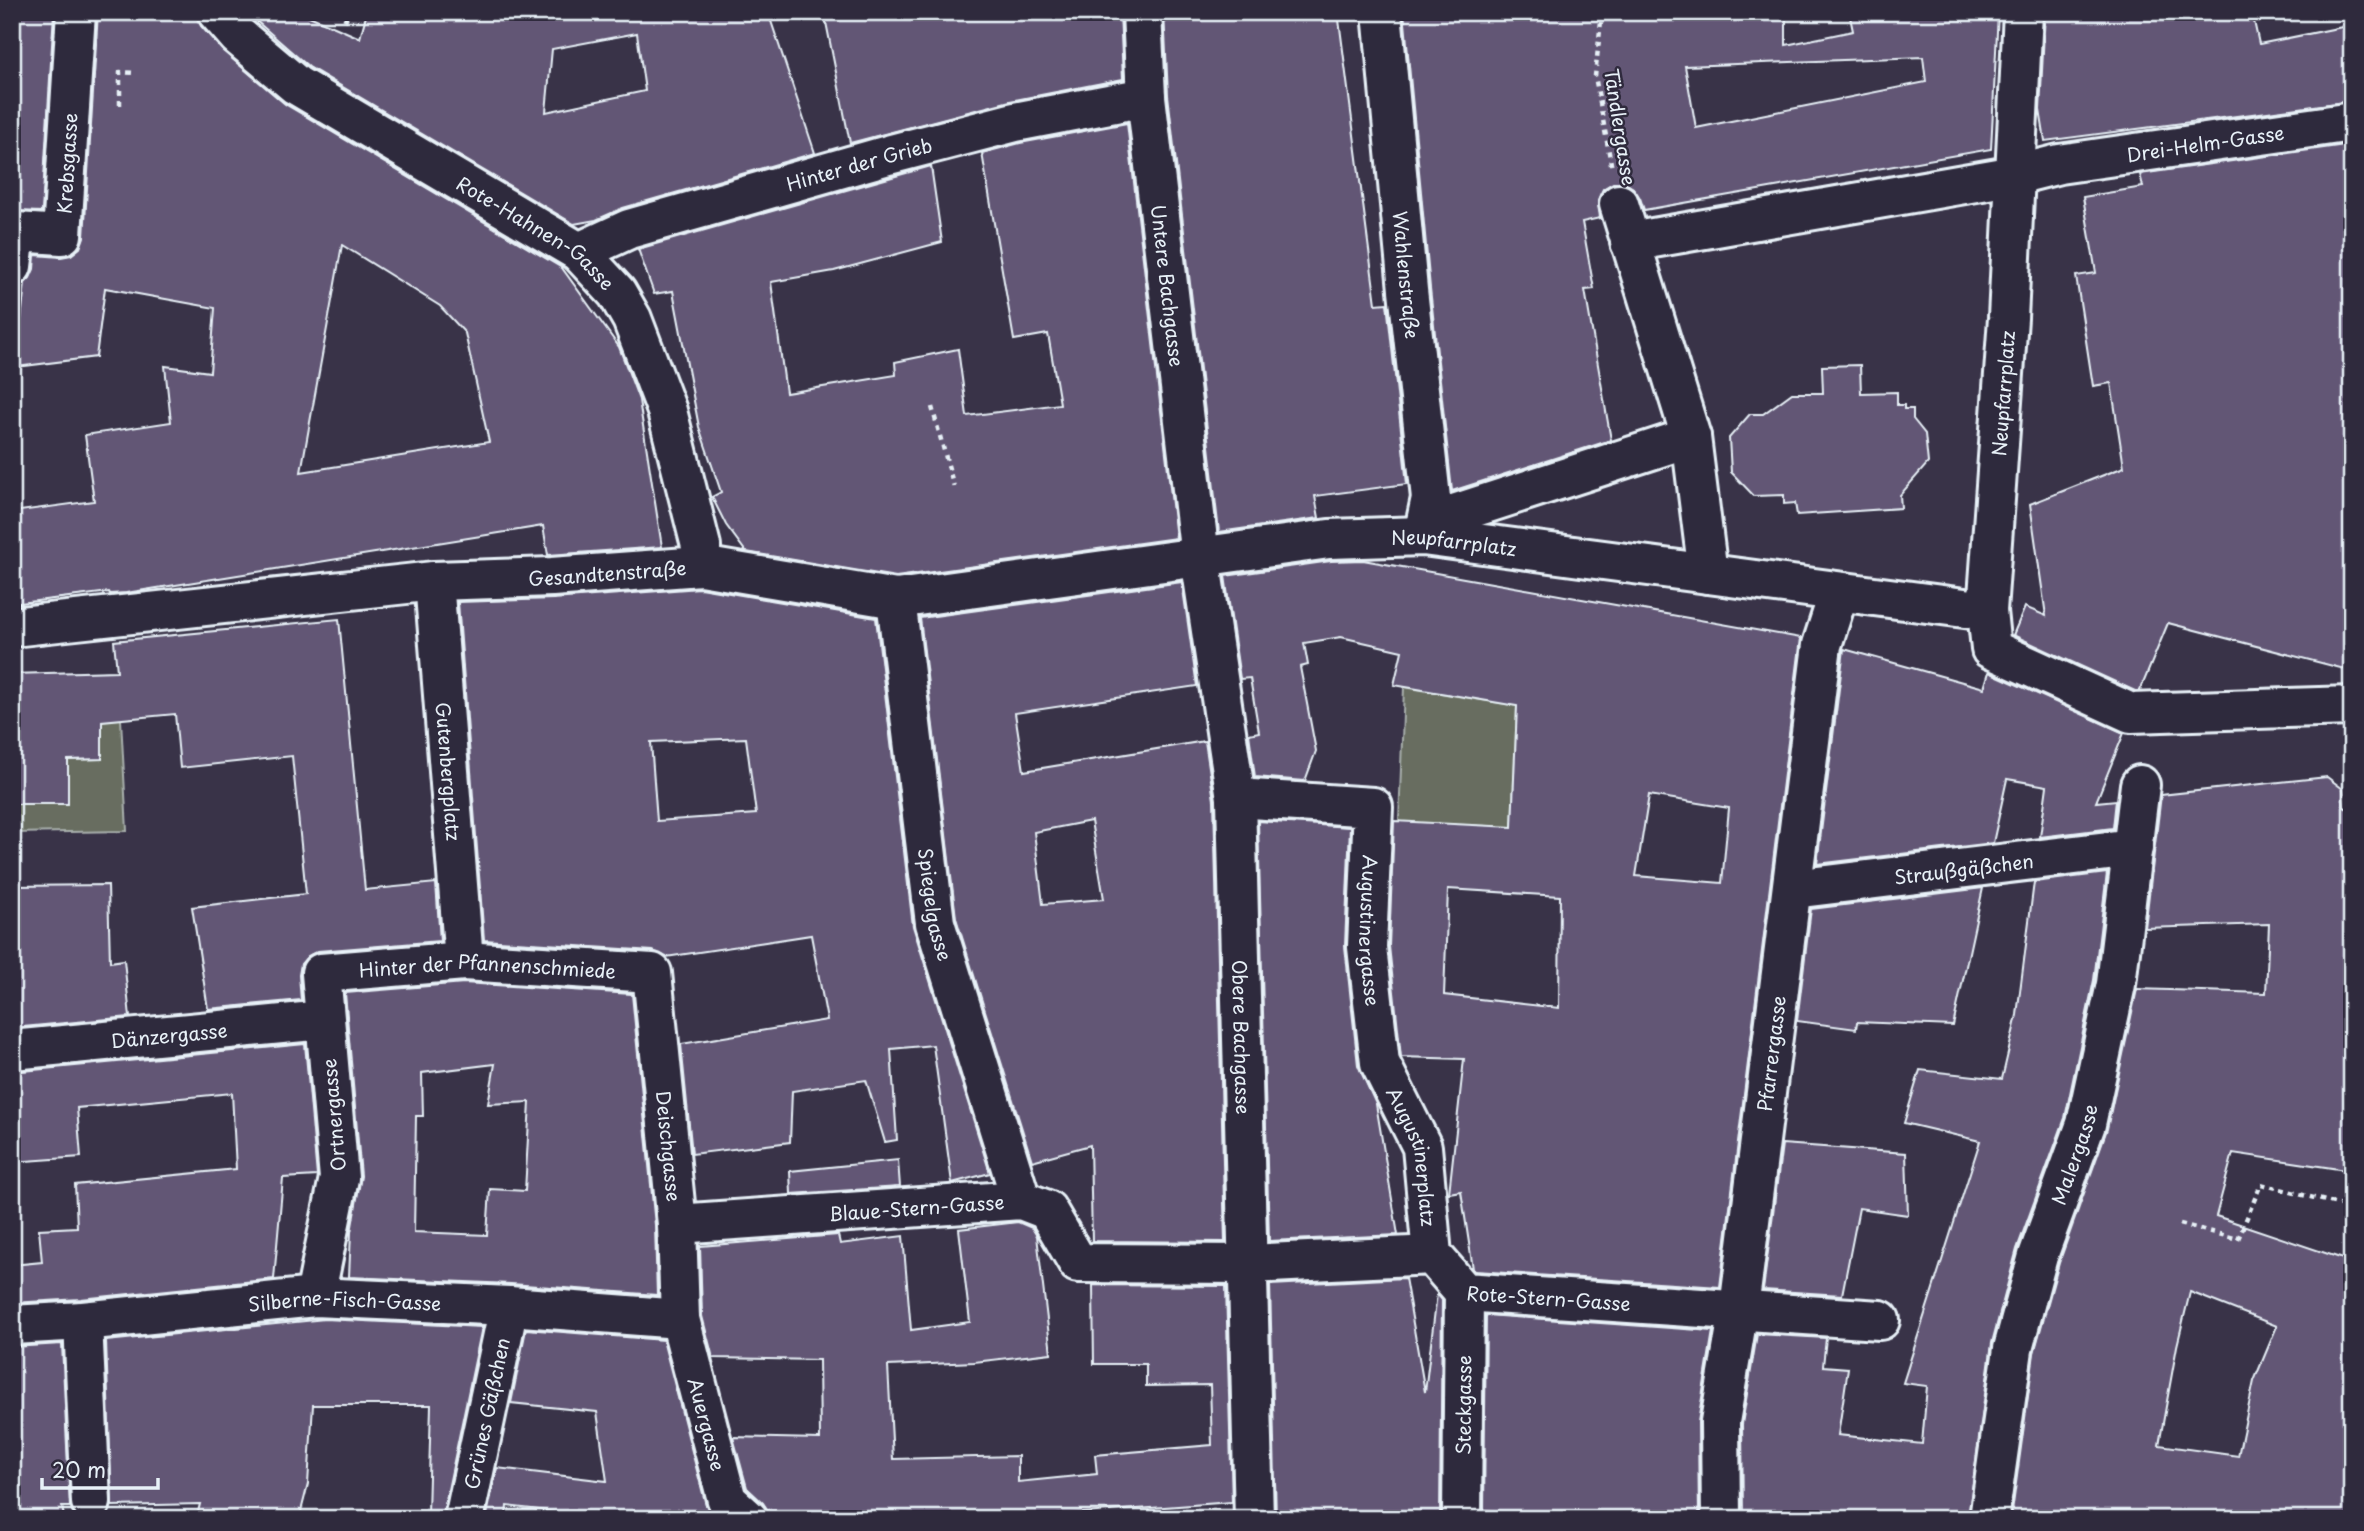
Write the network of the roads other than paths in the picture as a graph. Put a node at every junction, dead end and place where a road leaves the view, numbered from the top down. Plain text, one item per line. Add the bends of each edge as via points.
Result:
1 (76, 12) edge
2 (217, 12) edge
3 (1142, 12) edge
4 (1381, 12) edge
5 (2023, 12) edge
6 (1146, 97) junction
7 (2352, 122) edge
8 (2016, 160) junction
9 (1619, 204) road end
10 (1630, 242) junction
11 (579, 252) junction
12 (12, 266) edge
13 (1691, 437) junction
14 (1424, 530) junction
15 (1200, 557) junction
16 (701, 566) junction
17 (1708, 574) junction
18 (434, 581) junction
19 (1839, 592) junction
20 (896, 599) junction
21 (1986, 611) junction
22 (12, 627) edge
23 (2352, 705) edge
24 (2140, 785) dead end
25 (1236, 799) junction
26 (2133, 848) junction
27 (1793, 889) junction
28 (464, 961) junction
29 (321, 973) joint
30 (652, 973) joint
31 (324, 1020) junction
32 (12, 1050) edge
33 (1380, 1063) joint
34 (1021, 1200) junction
35 (677, 1224) junction
36 (1432, 1255) junction
37 (1249, 1264) junction
38 (1464, 1292) junction
39 (315, 1297) junction
40 (509, 1306) junction
41 (1739, 1309) junction
42 (680, 1319) junction
43 (83, 1321) junction
44 (1880, 1321) dead end
45 (12, 1325) edge
46 (91, 1502) dead end
47 (464, 1519) edge
48 (748, 1519) edge
49 (1254, 1519) edge
50 (1462, 1519) edge
51 (1721, 1519) edge
52 (1989, 1519) edge

1 - 12 street, Krebsgasse via 62,234 16,232
2 - 11 street, Rote-Hahnen-Gasse via 296,85
3 - 6 street, Untere Bachgasse
4 - 14 street, Wahlenstraße via 1431,498
5 - 8 street, Neupfarrplatz
6 - 11 street, Hinter der Grieb via 1015,122 888,155 629,229
6 - 15 street, Untere Bachgasse
7 - 8 street, Drei-Helm-Gasse via 2059,164
8 - 10 street
8 - 21 street, Neupfarrplatz
9 - 10 street
10 - 13 street
11 - 16 street, Rote-Hahnen-Gasse via 617,293 632,319 667,411 701,546
13 - 14 street, Neupfarrplatz
13 - 17 street
14 - 15 street, Neupfarrplatz
14 - 17 street, Neupfarrplatz
15 - 20 street, Gesandtenstraße
15 - 25 street, Obere Bachgasse
16 - 18 street, Gesandtenstraße
16 - 20 street, Gesandtenstraße
17 - 19 street, Neupfarrplatz
18 - 22 street, Gesandtenstraße
18 - 28 street, Gutenbergplatz
19 - 21 street, Neupfarrplatz
19 - 27 street, Pfarrergasse via 1823,643
20 - 34 street, Spiegelgasse via 935,923
21 - 23 street, Neupfarrplatz via 1991,649 2132,713
24 - 26 street, Malergasse
25 - 33 street, Augustinergasse via 1373,807 1367,947
25 - 37 street, Obere Bachgasse
26 - 27 street, Straußgäßchen
26 - 52 street, Malergasse via 2116,984 2086,1124 2038,1256 2013,1349
27 - 41 street, Pfarrergasse
28 - 29 street, Hinter der Pfannenschmiede
28 - 30 street, Hinter der Pfannenschmiede
29 - 31 street, Ortnergasse
30 - 35 street, Deischgasse
31 - 32 street, Dänzergasse
31 - 39 street, Ortnergasse via 339,1178
33 - 36 street, Augustinerplatz via 1422,1147
34 - 35 street, Blaue-Stern-Gasse
34 - 37 street, Blaue-Stern-Gasse via 1047,1210 1078,1263
35 - 42 street, Deischgasse
36 - 37 street
36 - 38 street, Rote-Stern-Gasse
37 - 49 street, Obere Bachgasse
38 - 41 street, Rote-Stern-Gasse
38 - 50 street, Steckgasse
39 - 40 street, Silberne-Fisch-Gasse
39 - 43 street, Silberne-Fisch-Gasse
40 - 42 street, Silberne-Fisch-Gasse
40 - 47 street, Grünes Gäßchen
41 - 44 street, Rote-Stern-Gasse
41 - 51 street, Pfarrergasse via 1720,1422
42 - 48 street, Auergasse via 727,1500
43 - 45 street, Silberne-Fisch-Gasse
43 - 46 street

